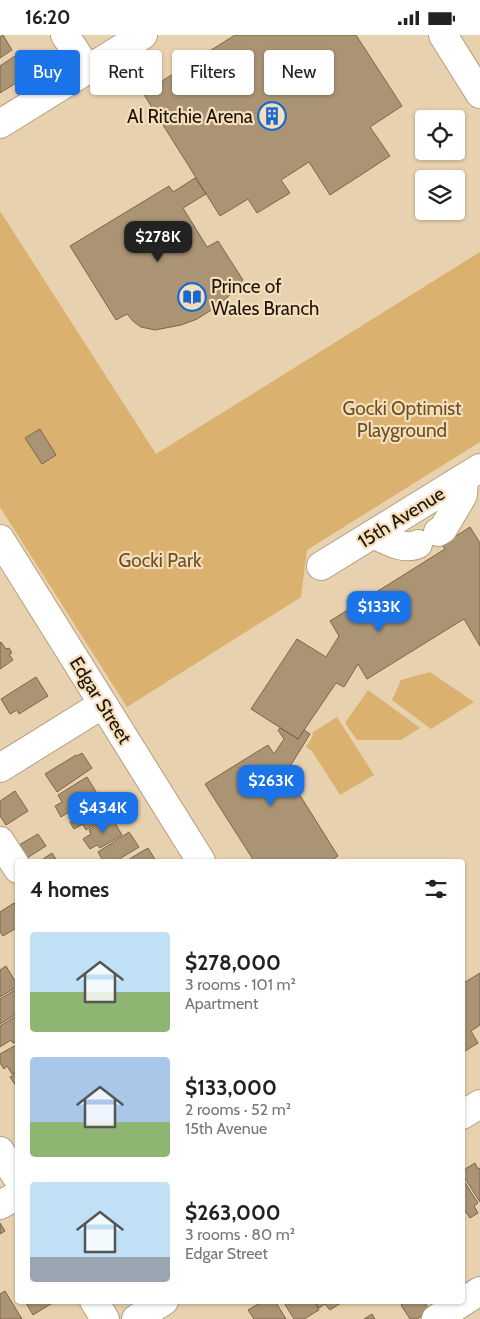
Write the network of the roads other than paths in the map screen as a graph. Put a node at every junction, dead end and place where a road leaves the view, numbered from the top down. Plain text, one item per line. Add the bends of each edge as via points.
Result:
1 (65, 35) edge
2 (143, 35) edge
3 (443, 35) edge
4 (87, 69) junction
5 (480, 94) edge
6 (0, 124) edge
7 (472, 473) edge
8 (373, 534) junction
9 (0, 539) edge
10 (321, 566) dead end
11 (103, 704) junction
12 (0, 768) edge
13 (0, 841) edge
14 (200, 859) edge
15 (15, 864) edge
16 (480, 1104) edge
17 (465, 1113) edge
18 (0, 1151) edge
19 (15, 1174) edge
20 (15, 1197) edge
21 (0, 1205) edge
22 (96, 1304) edge
23 (159, 1304) edge
24 (460, 1304) edge
25 (105, 1319) edge
26 (136, 1319) edge
27 (436, 1319) edge

1 - 4 street
2 - 4 street
3 - 5 street
4 - 6 street
7 - 8 street, 15th Avenue
7 - 8 street via 443,529 415,546 404,546
8 - 10 street, 15th Avenue
9 - 11 street, Edgar Street
11 - 12 street
11 - 14 street, Edgar Street
13 - 15 street
16 - 17 street
18 - 19 street
20 - 21 street
22 - 25 street
23 - 26 street
24 - 27 street

